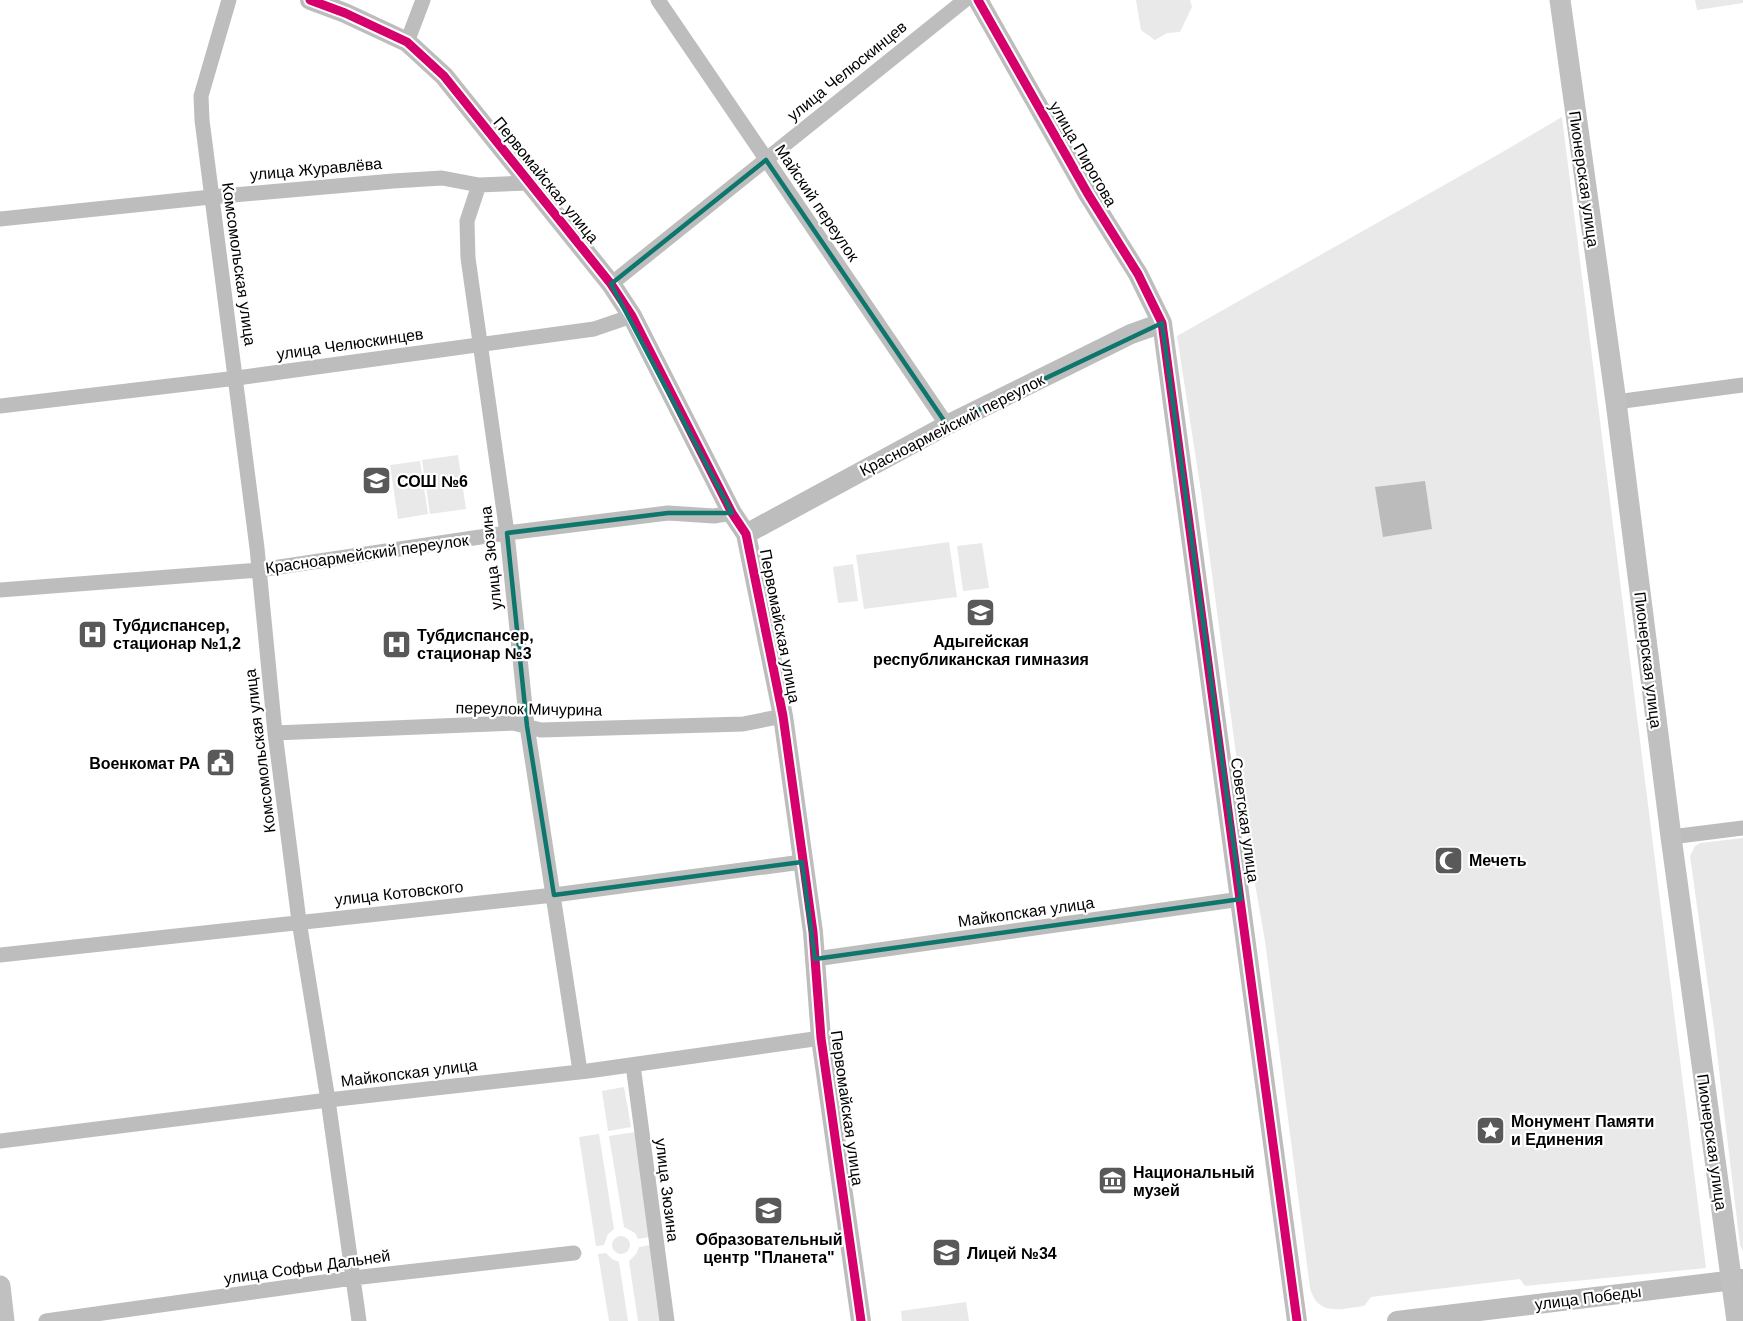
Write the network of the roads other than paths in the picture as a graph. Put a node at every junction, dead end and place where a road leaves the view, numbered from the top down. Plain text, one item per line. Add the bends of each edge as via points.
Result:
1 (229, 0) edge
2 (310, 0) edge
3 (423, 0) edge
4 (658, 0) edge
5 (965, 0) edge
6 (978, 0) edge
7 (1560, 0) edge
8 (407, 42) junction
9 (766, 159) junction
10 (528, 183) junction
11 (479, 186) junction
12 (211, 197) junction
13 (0, 219) edge
14 (611, 284) junction
15 (632, 316) junction
16 (1162, 323) junction
17 (481, 345) junction
18 (237, 378) junction
19 (1743, 385) edge
20 (1616, 402) junction
21 (0, 406) edge
22 (947, 425) junction
23 (732, 513) junction
24 (507, 533) junction
25 (746, 534) junction
26 (259, 570) junction
27 (0, 590) edge
28 (783, 716) junction
29 (527, 726) junction
30 (275, 733) junction
31 (1743, 828) edge
32 (1671, 837) junction
33 (802, 862) junction
34 (554, 895) junction
35 (1241, 899) junction
36 (299, 921) junction
37 (0, 955) edge
38 (815, 959) junction
39 (821, 1038) junction
40 (633, 1065) junction
41 (580, 1071) junction
42 (328, 1100) junction
43 (0, 1141) edge
44 (574, 1254) dead end
45 (353, 1278) junction
46 (1737, 1279) edge
47 (0, 1286) edge
48 (4, 1321) edge
49 (46, 1321) edge
50 (359, 1321) edge
51 (667, 1321) edge
52 (861, 1321) edge
53 (1297, 1321) edge
54 (1397, 1321) edge
55 (1737, 1321) edge

1 - 12 street, Комсомольская улица via 201,96
2 - 8 street, Первомайская улица
3 - 8 street
4 - 9 street, Майский переулок
5 - 9 street, улица Челюскинцев
6 - 16 street, улица Пирогова via 1088,195 1138,274
7 - 20 main road, Пионерская улица
8 - 10 street, Первомайская улица via 444,76
9 - 14 street, улица Челюскинцев
9 - 22 street, Майский переулок
10 - 11 street, улица Журавлёва
10 - 14 street, Первомайская улица
11 - 12 street, улица Журавлёва via 442,178
11 - 17 street, улица Зюзина via 467,220 468,258
12 - 13 street, улица Журавлёва
12 - 18 street, Комсомольская улица
14 - 15 street, Первомайская улица
15 - 17 street, улица Челюскинцев via 598,328
15 - 23 street, Первомайская улица
16 - 22 street, Красноармейский переулок via 1131,334
16 - 35 street, Советская улица
17 - 18 street, улица Челюскинцев
17 - 24 street, улица Зюзина
18 - 21 street, улица Челюскинцев
18 - 26 street, Комсомольская улица
19 - 20 street
20 - 32 main road, Пионерская улица
22 - 25 street, Красноармейский переулок
23 - 24 street, Красноармейский переулок via 668,513
23 - 25 street, Первомайская улица
24 - 26 street, Красноармейский переулок
24 - 29 street, улица Зюзина
25 - 28 street, Первомайская улица
26 - 27 street, Красноармейский переулок
26 - 30 street, Комсомольская улица
28 - 29 street, переулок Мичурина via 743,724 541,730
28 - 33 street, Первомайская улица
29 - 30 street, переулок Мичурина via 513,723
29 - 34 street, улица Зюзина
30 - 36 street, Комсомольская улица
31 - 32 street
32 - 46 main road, Пионерская улица
33 - 34 street, улица Котовского
33 - 38 street, Первомайская улица
34 - 36 street, улица Котовского
34 - 41 street, улица Зюзина
35 - 38 street, Майкопская улица
35 - 53 street, Советская улица
36 - 37 street, улица Котовского
36 - 42 street, Комсомольская улица
38 - 39 street, Первомайская улица
39 - 40 street, Майкопская улица
39 - 52 street, Первомайская улица
40 - 41 street, Майкопская улица
40 - 51 street, улица Зюзина
41 - 42 street, Майкопская улица
42 - 43 street, Майкопская улица
42 - 45 street, Комсомольская улица
44 - 45 street, улица Софьи Дальней
45 - 49 street, улица Софьи Дальней
45 - 50 street, Комсомольская улица
46 - 54 street, улица Победы
46 - 55 main road, Пионерская улица
47 - 48 main road

